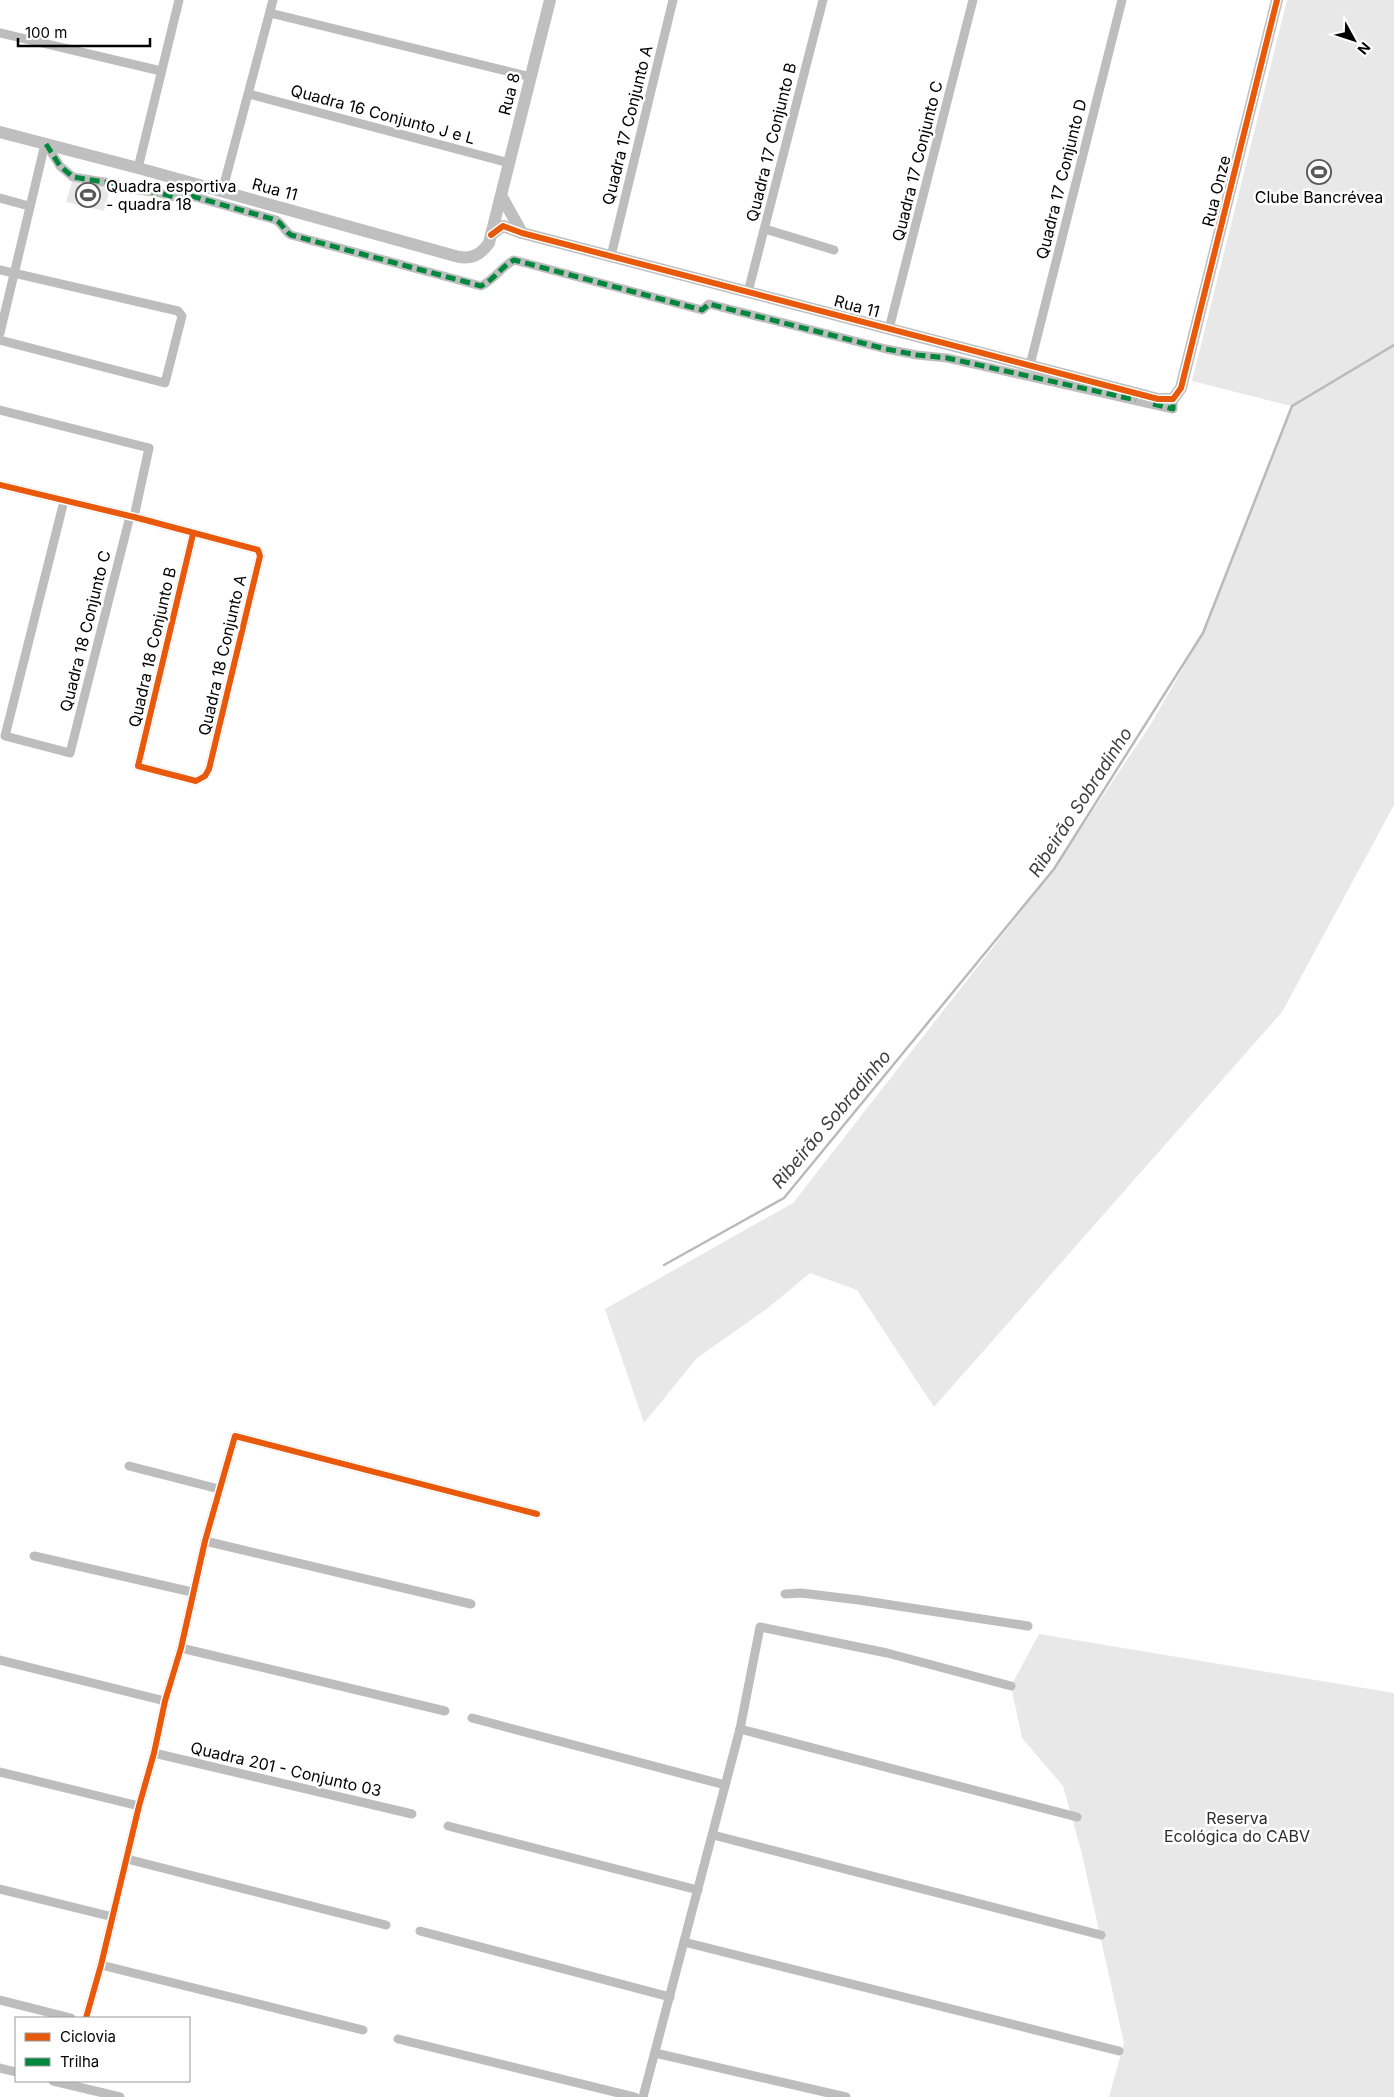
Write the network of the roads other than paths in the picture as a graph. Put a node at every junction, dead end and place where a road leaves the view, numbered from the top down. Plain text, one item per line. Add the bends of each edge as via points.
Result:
1 (179, 0) edge
2 (273, 0) edge
3 (550, 0) edge
4 (673, 0) edge
5 (823, 0) edge
6 (973, 0) edge
7 (1122, 0) edge
8 (1277, 0) edge
9 (270, 13) junction
10 (0, 33) edge
11 (161, 71) junction
12 (531, 77) junction
13 (249, 94) junction
14 (0, 132) edge
15 (45, 144) junction
16 (509, 163) junction
17 (138, 168) junction
18 (222, 192) junction
19 (502, 197) junction
20 (0, 198) edge
21 (29, 206) junction
22 (765, 229) junction
23 (522, 233) junction
24 (491, 235) junction
25 (834, 250) dead end
26 (612, 256) junction
27 (0, 270) edge
28 (13, 273) junction
29 (748, 292) junction
30 (889, 328) junction
31 (0, 333) edge
32 (0, 340) edge
33 (1030, 365) junction
34 (1173, 399) junction
35 (0, 410) edge
36 (0, 485) edge
37 (64, 501) junction
38 (132, 516) junction
39 (193, 534) junction
40 (209, 769) joint
41 (129, 1466) dead end
42 (219, 1489) junction
43 (537, 1514) dead end
44 (205, 1541) junction
45 (34, 1556) dead end
46 (192, 1592) junction
47 (785, 1594) dead end
48 (471, 1604) dead end
49 (1028, 1626) dead end
50 (181, 1648) junction
51 (0, 1660) edge
52 (1012, 1686) dead end
53 (165, 1701) junction
54 (445, 1711) dead end
55 (472, 1718) dead end
56 (740, 1729) junction
57 (154, 1753) junction
58 (0, 1772) edge
59 (725, 1785) junction
60 (139, 1806) junction
61 (412, 1814) dead end
62 (1077, 1817) dead end
63 (448, 1826) dead end
64 (713, 1835) junction
65 (127, 1859) junction
66 (0, 1888) edge
67 (698, 1890) junction
68 (112, 1917) junction
69 (386, 1925) dead end
70 (420, 1931) dead end
71 (1101, 1935) dead end
72 (684, 1942) junction
73 (101, 1965) junction
74 (670, 1996) junction
75 (0, 2000) edge
76 (67, 2017) edge
77 (86, 2017) edge
78 (363, 2030) dead end
79 (398, 2039) dead end
80 (1119, 2051) dead end
81 (655, 2053) junction
82 (0, 2068) edge
83 (15, 2072) edge
84 (74, 2083) edge
85 (120, 2097) edge
86 (634, 2097) edge
87 (643, 2097) edge
88 (846, 2097) edge

1 - 11 street
2 - 9 street
3 - 12 street, Rua 8
4 - 26 street, Quadra 17 Conjunto A
5 - 22 street, Quadra 17 Conjunto B
6 - 30 street, Quadra 17 Conjunto C
7 - 33 street, Quadra 17 Conjunto D
8 - 34 street, Rua Onze via 1181,388
9 - 12 street
9 - 13 street
10 - 11 street
11 - 17 street
12 - 16 street, Rua 8
13 - 16 street, Quadra 16 Conjunto J e L
13 - 18 street
14 - 15 street, Rua 11
15 - 17 street, Rua 11
15 - 21 street
15 - 34 street via 72,177 182,199 188,195 276,220 291,235 481,286 514,260 702,310 709,304 886,349 947,358 1173,409
16 - 19 street, Rua 8
17 - 18 street, Rua 11
18 - 24 street, Rua 11 via 459,257 480,253
19 - 23 street
19 - 24 street, Rua 11
20 - 21 street
21 - 28 street
22 - 25 street
22 - 29 street, Quadra 17 Conjunto B
23 - 24 street, Rua 11 via 503,226
23 - 26 street, Rua 11
26 - 29 street, Rua 11
27 - 28 street
28 - 31 street
28 - 32 street via 178,311 182,316 165,383
29 - 30 street, Rua 11
30 - 33 street, Rua 11
33 - 34 street, Rua 11 via 1158,399
35 - 38 street, Quadra 18 Conjunto C via 149,448
36 - 37 street
37 - 38 street
37 - 38 street, Quadra 18 Conjunto C via 4,736 70,753
38 - 39 street
39 - 40 street, Quadra 18 Conjunto A via 257,549 260,556
39 - 40 street, Quadra 18 Conjunto B via 138,766 190,781 200,779
41 - 42 street
42 - 43 street via 235,1436
42 - 44 street
44 - 46 street
44 - 48 street
45 - 46 street
46 - 50 street
47 - 49 street via 859,1600
50 - 53 street
50 - 54 street
51 - 53 street
52 - 56 street via 887,1653 760,1627
53 - 57 street
55 - 59 street
56 - 59 street
56 - 62 street
57 - 60 street
57 - 61 street, Quadra 201 - Conjunto 03
58 - 60 street
59 - 64 street
60 - 65 street
63 - 67 street
64 - 67 street
64 - 71 street
65 - 68 street
65 - 69 street
66 - 68 street
67 - 72 street
68 - 73 street
70 - 74 street
72 - 74 street
72 - 80 street
73 - 77 street
73 - 78 street
74 - 81 street
75 - 76 street
79 - 86 street
81 - 87 street
81 - 88 street
82 - 83 street
84 - 85 street

